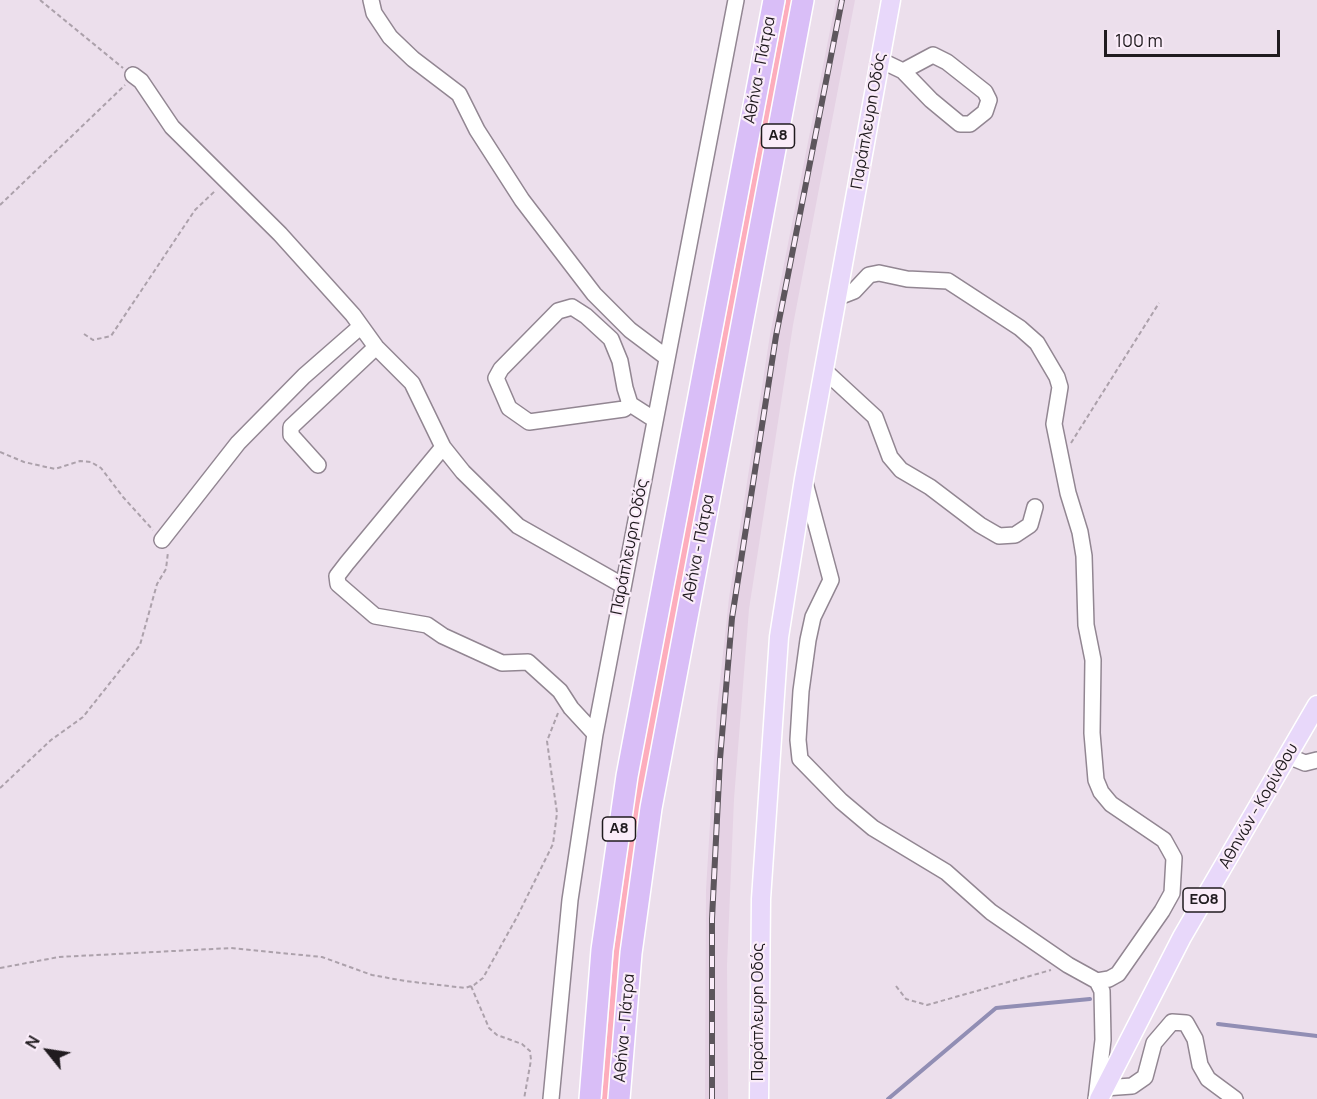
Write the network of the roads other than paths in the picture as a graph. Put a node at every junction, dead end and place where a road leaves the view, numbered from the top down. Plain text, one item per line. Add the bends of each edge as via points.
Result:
1 (371, 0) edge
2 (736, 0) edge
3 (774, 0) edge
4 (803, 0) edge
5 (891, 0) edge
6 (880, 60) junction
7 (903, 71) junction
8 (133, 75) road end
9 (836, 298) junction
10 (360, 327) junction
11 (376, 347) junction
12 (666, 357) junction
13 (824, 370) junction
14 (630, 404) junction
15 (655, 420) junction
16 (443, 447) junction
17 (318, 465) dead end
18 (804, 479) junction
19 (1035, 507) dead end
20 (162, 540) road end
21 (622, 585) junction
22 (1317, 705) edge
23 (595, 734) junction
24 (1288, 756) junction
25 (1317, 760) edge
26 (1097, 981) junction
27 (1100, 1095) edge
28 (551, 1099) edge
29 (590, 1099) edge
30 (619, 1099) edge
31 (759, 1099) edge
32 (1235, 1099) edge

1 - 12 street via 374,13 390,37 459,94 522,200 594,294 630,330
2 - 12 street, Παράπλευρη Οδός
3 - 29 highway, Αθήνα - Πάτρα / Α8 via 627,776 600,969
4 - 30 highway, Αθήνα - Πάτρα / Α8 via 651,808 628,981
5 - 6 main road, Παράπλευρη Οδός
6 - 7 street
6 - 9 main road, Παράπλευρη Οδός
7 - 7 street via 960,124 970,124 986,112 989,100 985,92 933,55
8 - 10 street via 172,127 280,234
9 - 13 main road, Παράπλευρη Οδός
9 - 26 street via 854,291 868,275 879,273 948,281 1020,328 1037,343 1057,377 1060,387 1054,424 1084,556 1086,625 1093,660 1096,780 1111,804 1164,840 1174,858 1172,893 1162,911 1118,974
10 - 11 street
10 - 20 street via 304,376 238,443
11 - 16 street via 412,383
11 - 17 street via 291,427 291,435
12 - 15 street, Παράπλευρη Οδός
13 - 18 main road, Παράπλευρη Οδός
13 - 19 street via 875,417 890,457 902,470 980,525 999,536 1015,535 1030,525
14 - 14 street via 621,361 611,339 572,307 558,311 496,378 509,408 529,422 624,409
14 - 15 street
15 - 21 street, Παράπλευρη Οδός
16 - 21 street via 518,526
16 - 23 street via 399,496 336,579 375,616 427,625 502,663 528,662 560,691
18 - 26 street via 831,580 817,607 808,640 801,691 800,759 858,816 946,872 991,912
18 - 31 main road, Παράπλευρη Οδός via 779,637 767,794 760,920
21 - 23 street, Παράπλευρη Οδός
22 - 24 main road, Αθηνών - Κορίνθου / ΕΟ8
23 - 28 street, Παράπλευρη Οδός via 571,888
24 - 25 street via 1305,763
24 - 27 main road, Αθηνών - Κορίνθου / ΕΟ8 via 1182,937
26 - 27 street via 1102,991
27 - 32 street via 1145,1077 1154,1043 1172,1022 1186,1023 1208,1079

